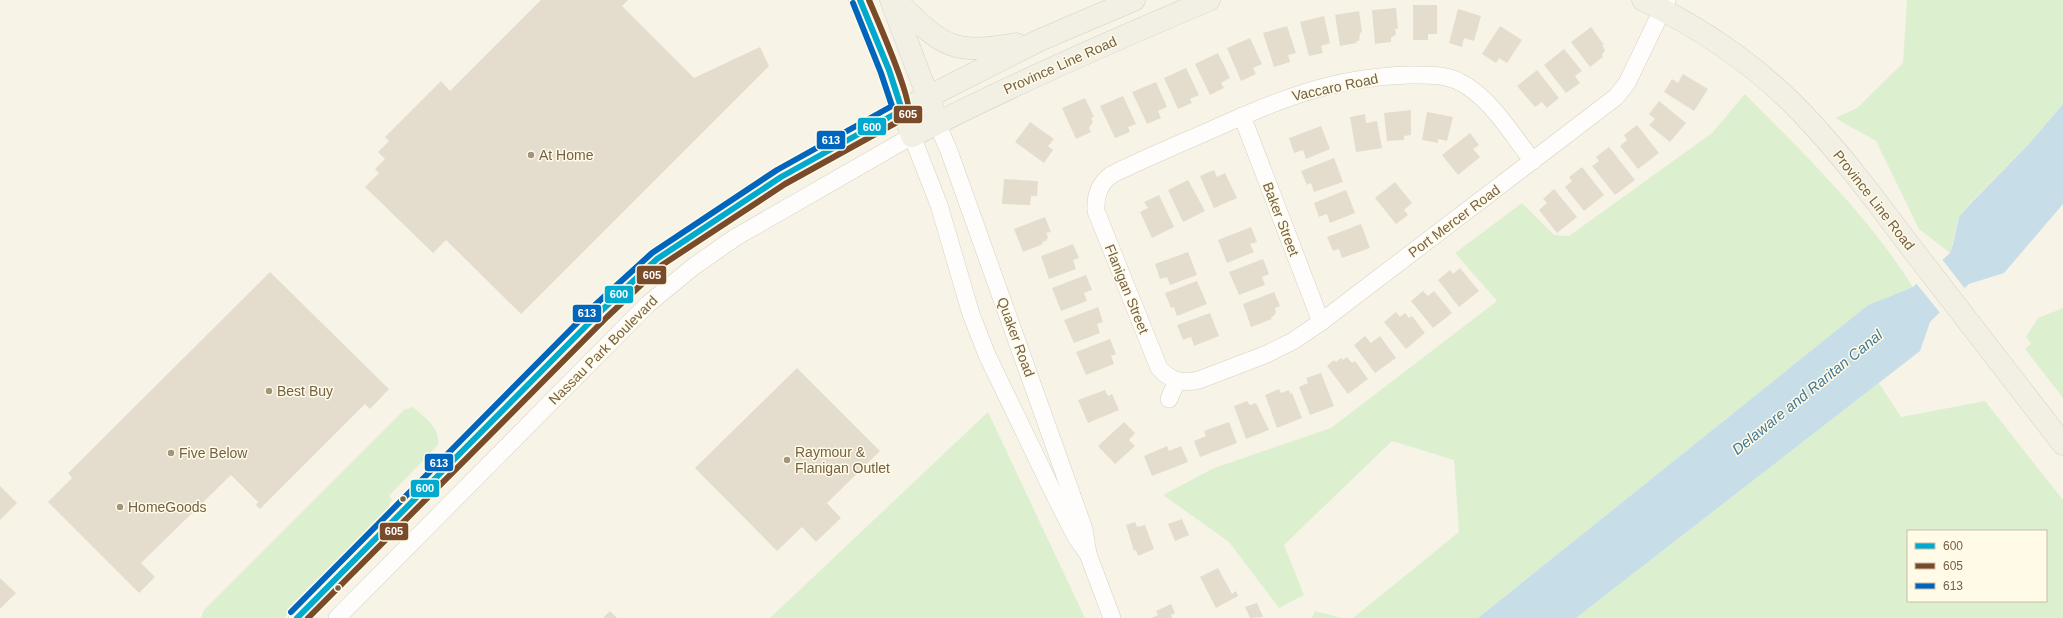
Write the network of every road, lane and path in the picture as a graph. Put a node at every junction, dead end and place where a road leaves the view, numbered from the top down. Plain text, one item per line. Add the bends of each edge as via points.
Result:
1 (860, 0) edge
2 (891, 0) edge
3 (895, 0) edge
4 (1134, 0) edge
5 (1209, 0) edge
6 (1658, 3) edge
7 (1040, 40) junction
8 (928, 96) junction
9 (902, 110) junction
10 (1242, 116) junction
11 (937, 123) junction
12 (912, 136) junction
13 (1533, 161) junction
14 (1115, 173) joint
15 (1321, 322) junction
16 (1177, 381) junction
17 (1169, 399) dead end
18 (478, 434) junction
19 (2063, 444) edge
20 (495, 458) junction
21 (1088, 554) junction
22 (297, 618) edge
23 (337, 618) edge
24 (1112, 618) edge

1 - 9 main road via 889,70
2 - 8 main road
3 - 7 main road via 931,34 958,48 990,49
4 - 7 main road, Province Line Road
5 - 11 main road, Province Line Road via 1088,51
6 - 13 street, Port Mercer Road via 1627,83 1616,97
6 - 19 main road, Province Line Road via 1742,60 1780,91 1814,125
7 - 8 main road, Province Line Road
8 - 9 main road, Province Line Road
8 - 11 main road
9 - 12 main road
9 - 18 street, Nassau Park Boulevard via 780,177 657,259 600,311
10 - 13 street, Vaccaro Road via 1283,98 1356,80 1390,76 1443,76 1458,81 1485,100
10 - 14 street, Vaccaro Road
10 - 15 street, Baker Street
11 - 12 main road, Province Line Road
11 - 21 street, Quaker Road via 950,151 1084,528
12 - 20 street, Nassau Park Boulevard via 736,238 693,267 648,304
12 - 21 street, Quaker Road via 939,205 971,314 987,355 1056,498
13 - 15 street, Port Mercer Road
14 - 16 street, Flanigan Street via 1092,191 1096,211 1155,361 1167,376
15 - 16 street, Port Mercer Road via 1267,354 1199,380 1187,383
16 - 17 street
18 - 20 street
18 - 22 street, Nassau Park Boulevard
20 - 23 street, Nassau Park Boulevard
21 - 24 street, Quaker Road

